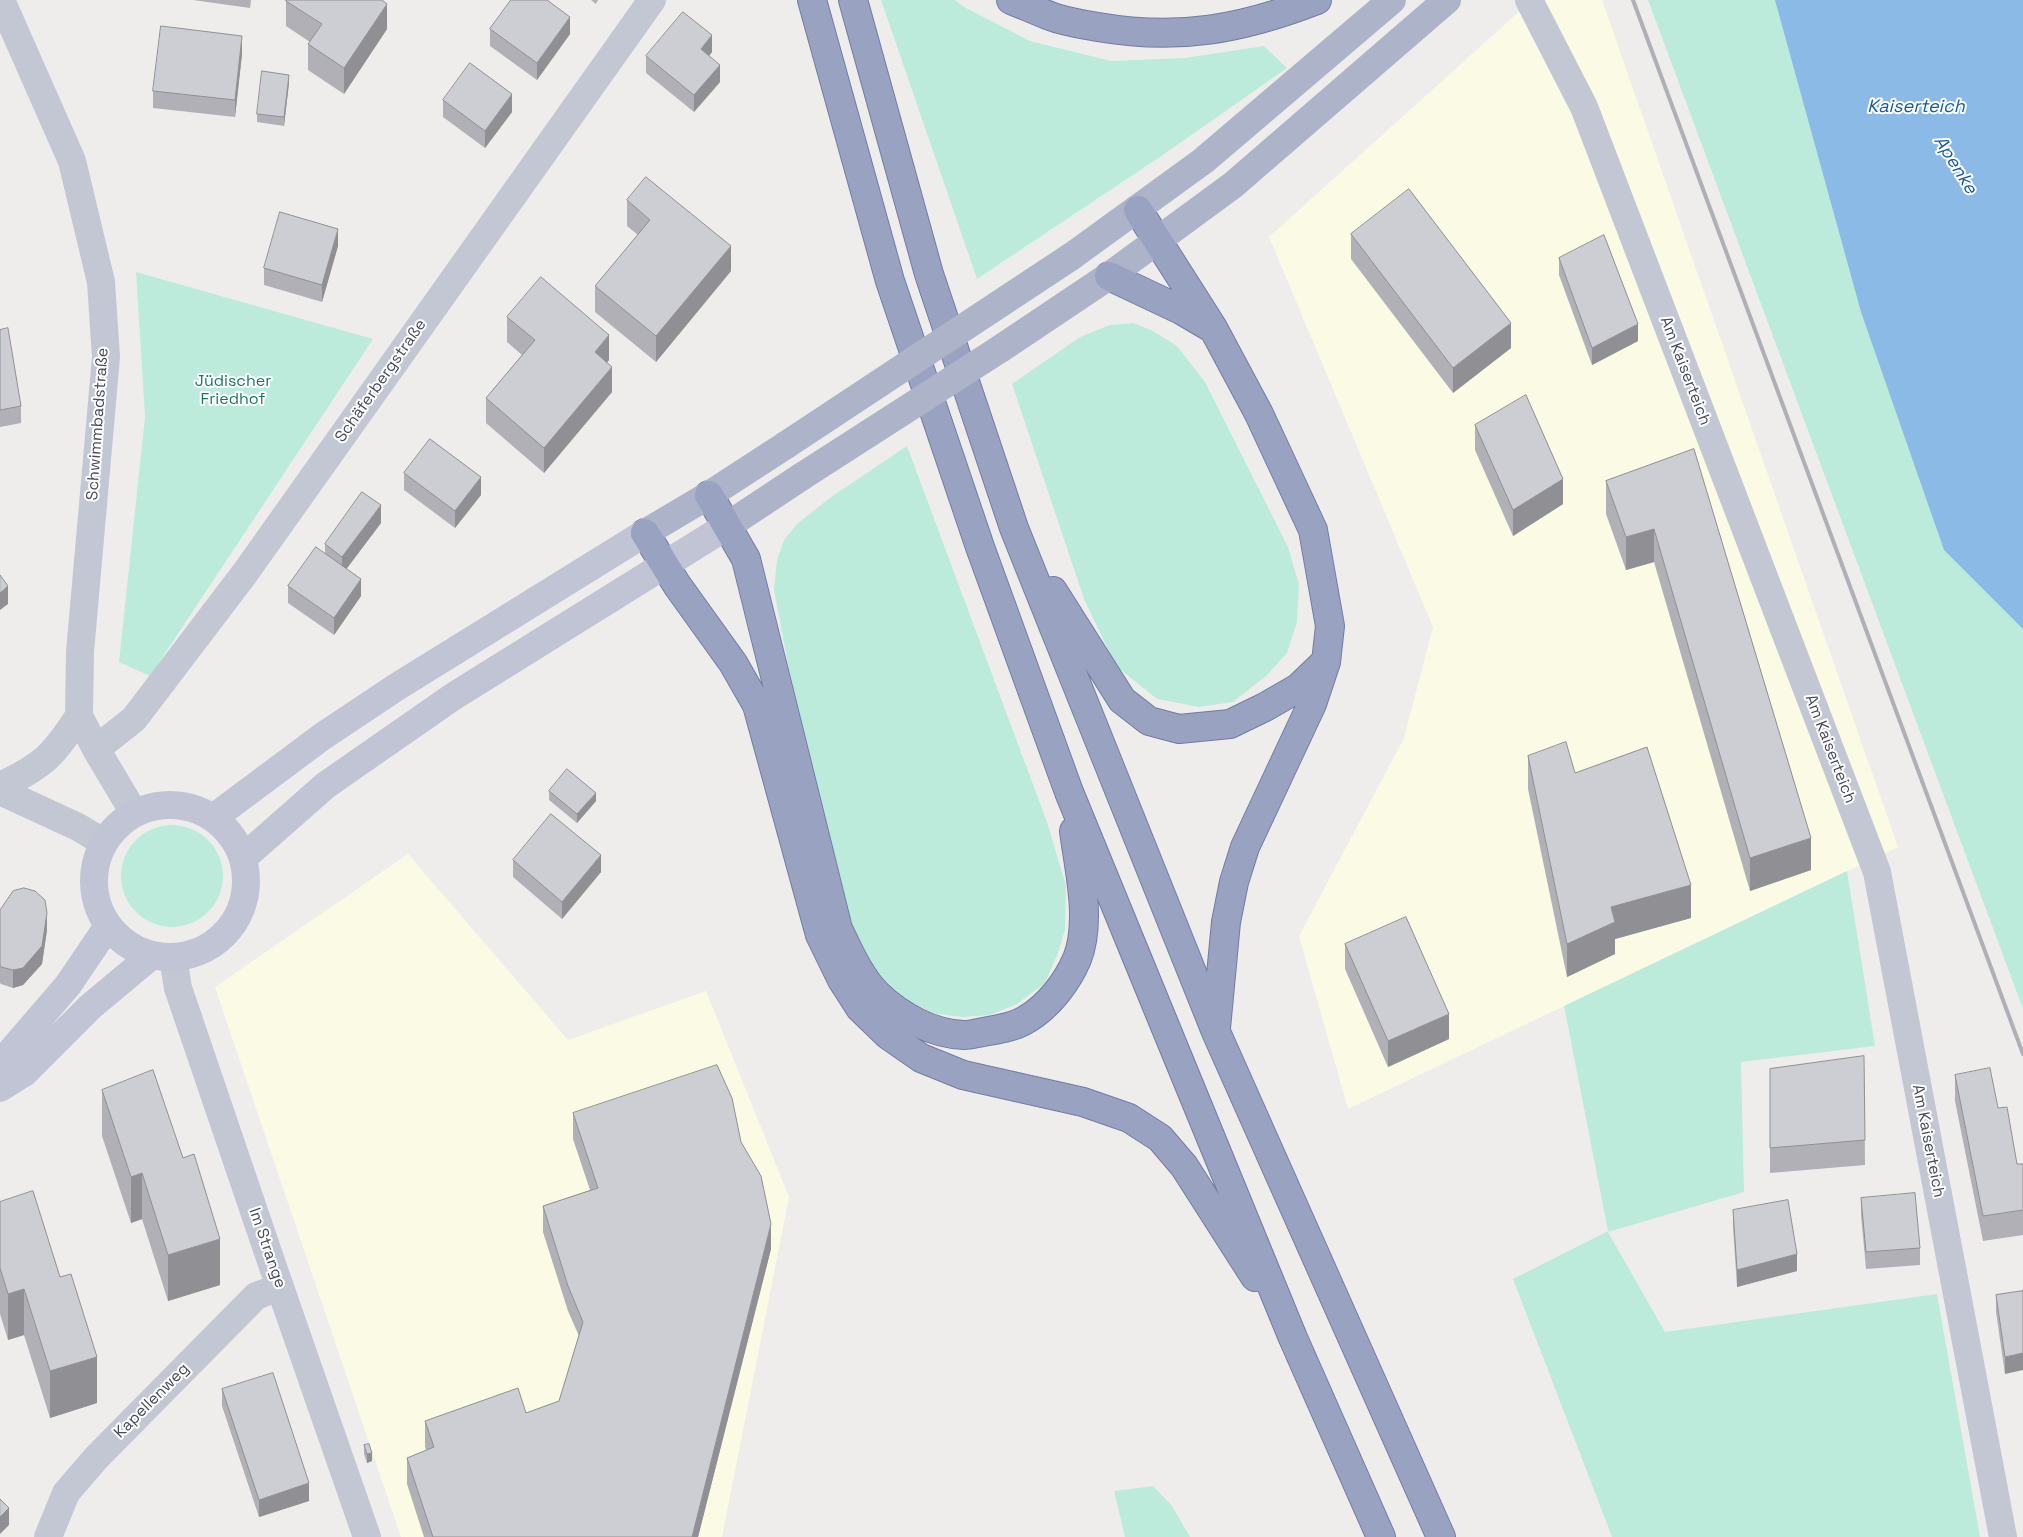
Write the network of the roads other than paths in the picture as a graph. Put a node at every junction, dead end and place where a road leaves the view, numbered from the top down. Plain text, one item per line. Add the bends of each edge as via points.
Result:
1 (1, 0) edge
2 (652, 0) edge
3 (812, 0) edge
4 (853, 0) edge
5 (1011, 0) edge
6 (1318, 0) edge
7 (1392, 0) edge
8 (1529, 0) edge
9 (1438, 8) edge
10 (1138, 210) junction
11 (1158, 240) junction
12 (1109, 276) junction
13 (1213, 328) junction
14 (709, 496) junction
15 (727, 526) junction
16 (1014, 528) junction
17 (645, 533) junction
18 (664, 565) junction
19 (1326, 662) junction
20 (80, 716) junction
21 (96, 749) junction
22 (0, 786) edge
23 (0, 791) edge
24 (1069, 792) junction
25 (134, 813) junction
26 (213, 818) junction
27 (103, 842) junction
28 (243, 858) junction
29 (108, 926) junction
30 (162, 957) junction
31 (1216, 1032) junction
32 (0, 1074) edge
33 (0, 1088) edge
34 (280, 1287) junction
35 (1293, 1338) junction
36 (48, 1537) edge
37 (367, 1537) edge
38 (1381, 1537) edge
39 (1441, 1537) edge
40 (2003, 1537) edge

1 - 20 street, Schwimmbadstraße via 72,161 101,282 106,357 80,652
2 - 21 street, Schäferbergstraße via 245,573 134,719
3 - 24 highway via 890,281 980,547
4 - 16 highway via 929,274
5 - 6 highway via 1051,17 1092,26 1131,33 1182,34 1234,27
7 - 10 main road via 1203,161
8 - 40 street, Am Kaiserteich via 1584,107 1877,872
9 - 11 main road via 1233,186
10 - 11 highway
10 - 14 main road, bridge
11 - 12 main road
11 - 13 highway
12 - 13 highway
12 - 15 main road, bridge
13 - 19 highway via 1259,414 1313,530 1330,626
14 - 15 highway
14 - 17 main road
15 - 18 main road
15 - 24 highway via 746,559 838,929 856,966 876,992 902,1015 933,1029 965,1035 1026,1020 1057,993 1077,958 1082,938 1084,901
16 - 19 highway via 1122,700 1149,721 1179,729 1230,724 1298,688
16 - 31 highway
17 - 18 highway
17 - 26 main road via 395,688 323,736
18 - 28 main road via 454,696 326,785
18 - 35 highway via 733,663 757,705 820,935 860,1008 888,1035 921,1058 964,1075 1083,1102 1129,1118 1160,1138 1184,1166
19 - 31 highway via 1312,704 1245,847 1234,882 1226,922
20 - 21 street, Schwimmbadstraße
20 - 22 street via 43,762
21 - 25 street, Schwimmbadstraße
23 - 27 street
24 - 35 highway
25 - 26 main road via 153,806 174,804 195,808
25 - 27 main road via 116,826
26 - 28 main road via 226,829
27 - 29 main road via 95,863 93,885 97,907
28 - 30 main road via 245,898 238,917 226,933 211,946 193,954
29 - 30 main road via 127,945
29 - 32 main road via 68,985 7,1056
30 - 33 main road via 90,1006 24,1073
30 - 34 street, Im Strange via 178,988
31 - 39 highway
34 - 36 street, Kapellenweg via 256,1296 96,1458 66,1493
34 - 37 street, Im Strange
35 - 38 highway

